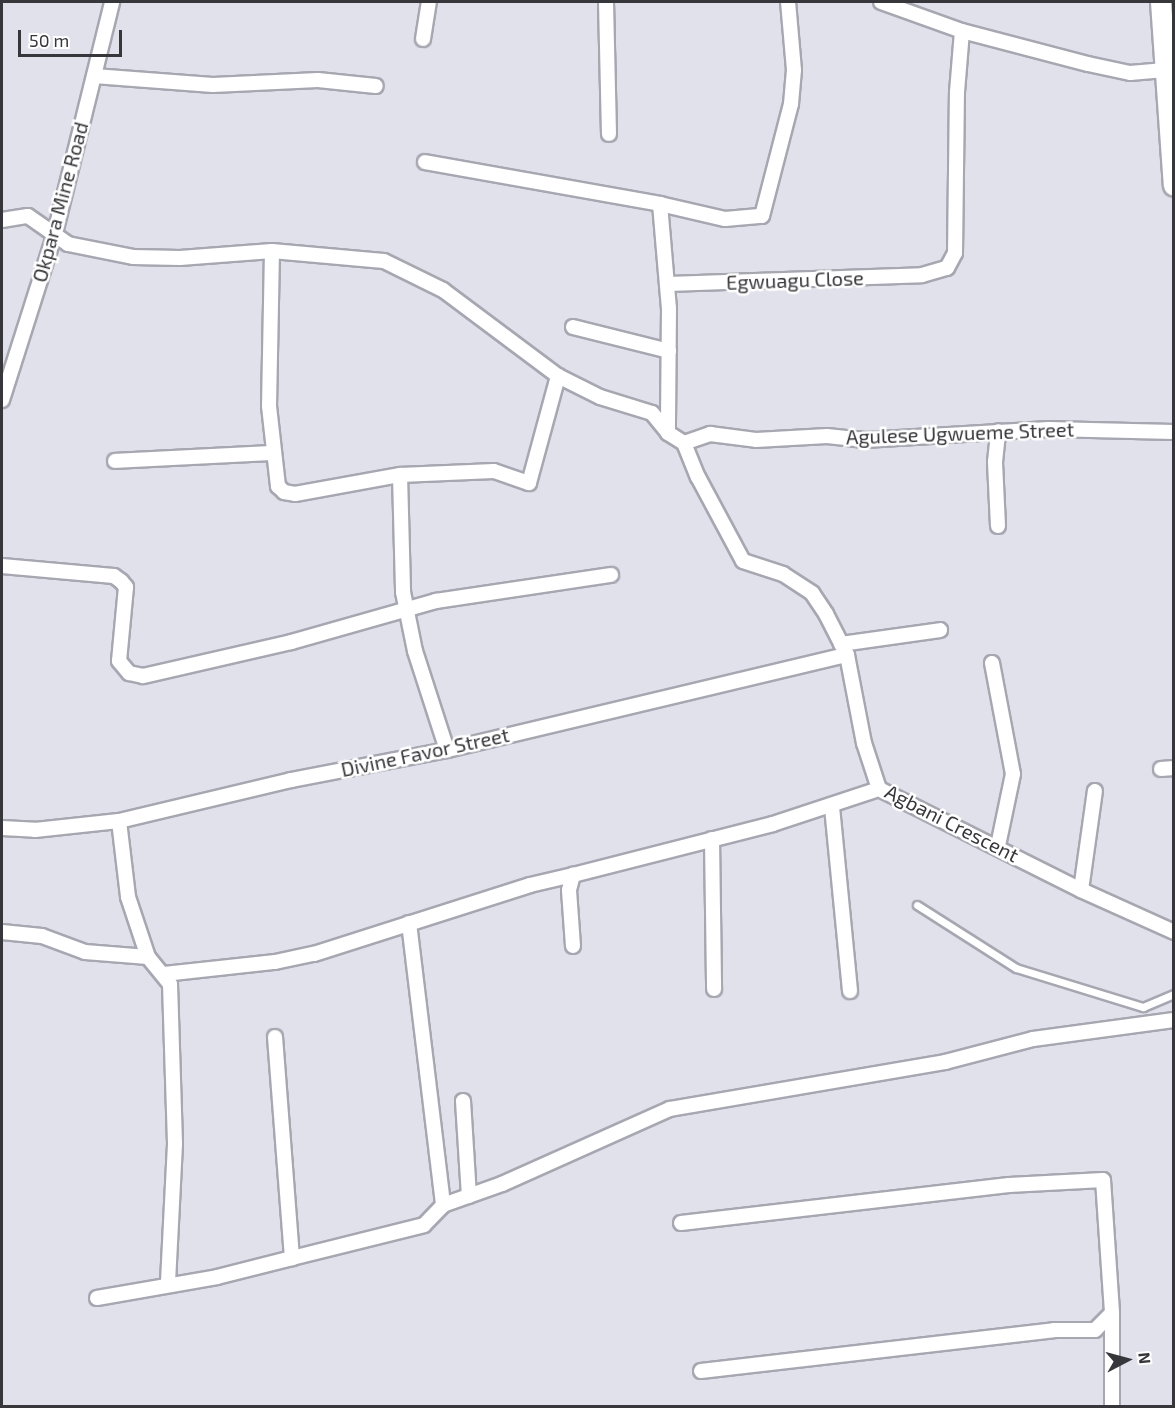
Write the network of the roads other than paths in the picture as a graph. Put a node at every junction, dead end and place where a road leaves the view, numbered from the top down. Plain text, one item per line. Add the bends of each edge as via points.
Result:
1 (112, 2) edge
2 (429, 2) edge
3 (606, 2) edge
4 (788, 2) edge
5 (881, 2) edge
6 (1161, 2) edge
7 (962, 31) junction
8 (423, 39) dead end
9 (1168, 70) junction
10 (94, 76) junction
11 (376, 86) dead end
12 (609, 134) dead end
13 (425, 162) dead end
14 (1173, 186) edge
15 (660, 204) junction
16 (2, 220) edge
17 (55, 232) junction
18 (272, 251) junction
19 (668, 284) junction
20 (573, 327) dead end
21 (669, 351) junction
22 (558, 376) junction
23 (2, 400) edge
24 (998, 431) junction
25 (1173, 432) edge
26 (668, 433) junction
27 (684, 443) junction
28 (274, 453) junction
29 (115, 461) dead end
30 (400, 475) junction
31 (998, 526) dead end
32 (2, 566) edge
33 (611, 575) dead end
34 (406, 608) junction
35 (940, 630) dead end
36 (844, 649) junction
37 (992, 663) dead end
38 (447, 750) junction
39 (879, 789) junction
40 (1095, 791) dead end
41 (832, 807) junction
42 (119, 821) junction
43 (2, 828) edge
44 (712, 839) junction
45 (998, 846) junction
46 (573, 875) junction
47 (1081, 890) junction
48 (917, 906) dead end
49 (409, 923) junction
50 (2, 932) edge
51 (1173, 932) edge
52 (573, 946) dead end
53 (148, 957) junction
54 (164, 974) junction
55 (714, 989) dead end
56 (850, 991) dead end
57 (1173, 993) edge
58 (1143, 1007) junction
59 (1173, 1020) edge
60 (1145, 1024) junction
61 (275, 1037) dead end
62 (463, 1101) dead end
63 (469, 1196) junction
64 (443, 1205) junction
65 (681, 1223) dead end
66 (292, 1258) junction
67 (168, 1283) junction
68 (97, 1298) dead end
69 (1112, 1313) junction
70 (701, 1371) dead end
71 (1112, 1407) edge

1 - 10 street, Okpara Mine Road
2 - 8 street
3 - 12 street
4 - 15 street via 794,70 791,104 762,216 725,219
5 - 7 street
6 - 9 main road
7 - 9 street via 1130,73
7 - 19 street, Egwuagu Close via 957,92 955,253 940,273
9 - 14 main road
10 - 11 street via 213,85 318,80
10 - 17 street, Okpara Mine Road
13 - 15 street
15 - 19 street
16 - 17 street via 28,216
17 - 18 street via 68,244 133,257 180,258
17 - 23 street, Okpara Mine Road
18 - 22 street via 370,257 412,272 477,313
18 - 28 street via 269,406
19 - 21 street
20 - 21 street
21 - 26 street
22 - 26 street via 600,397 652,413
22 - 30 street via 529,483 494,471
24 - 25 street, Agulese Ugwueme Street
24 - 27 street, Agulese Ugwueme Street via 865,440 827,436 756,440 711,434
24 - 31 street
26 - 27 street
27 - 36 street, Agbani Crescent via 738,556 755,567 783,574 812,593
28 - 29 street
28 - 30 street via 278,486 295,494
30 - 34 street via 400,547
32 - 34 street via 114,576 121,581 126,587 119,661 129,673 143,676 291,642
33 - 34 street via 479,592
34 - 38 street via 415,651
35 - 36 street, Divine Favor Street
36 - 38 street, Divine Favor Street
36 - 39 street, Agbani Crescent via 864,743
37 - 45 street via 1013,774
38 - 42 street, Divine Favor Street via 291,780
39 - 41 street
39 - 45 street, Agbani Crescent
40 - 47 street
41 - 44 street
41 - 56 street
42 - 43 street, Divine Favor Street via 35,830
42 - 53 street via 128,897
44 - 46 street
44 - 55 street
45 - 47 street, Agbani Crescent
46 - 49 street
46 - 52 street via 569,890
47 - 51 street, Agbani Crescent
48 - 58 lane via 1016,968
49 - 54 street via 275,962
49 - 64 street
50 - 53 street via 42,936 86,952
53 - 54 street
54 - 67 street via 170,984 172,1003 175,1132
57 - 58 lane
58 - 60 lane
59 - 60 street
60 - 63 street via 1033,1039 945,1062 670,1109
61 - 66 street
62 - 63 street
63 - 64 street
64 - 66 street via 424,1225 402,1233 355,1240
65 - 69 street via 1009,1185 1104,1180
66 - 67 street via 217,1277
67 - 68 street
69 - 70 street via 1095,1330 1054,1330
69 - 71 street

